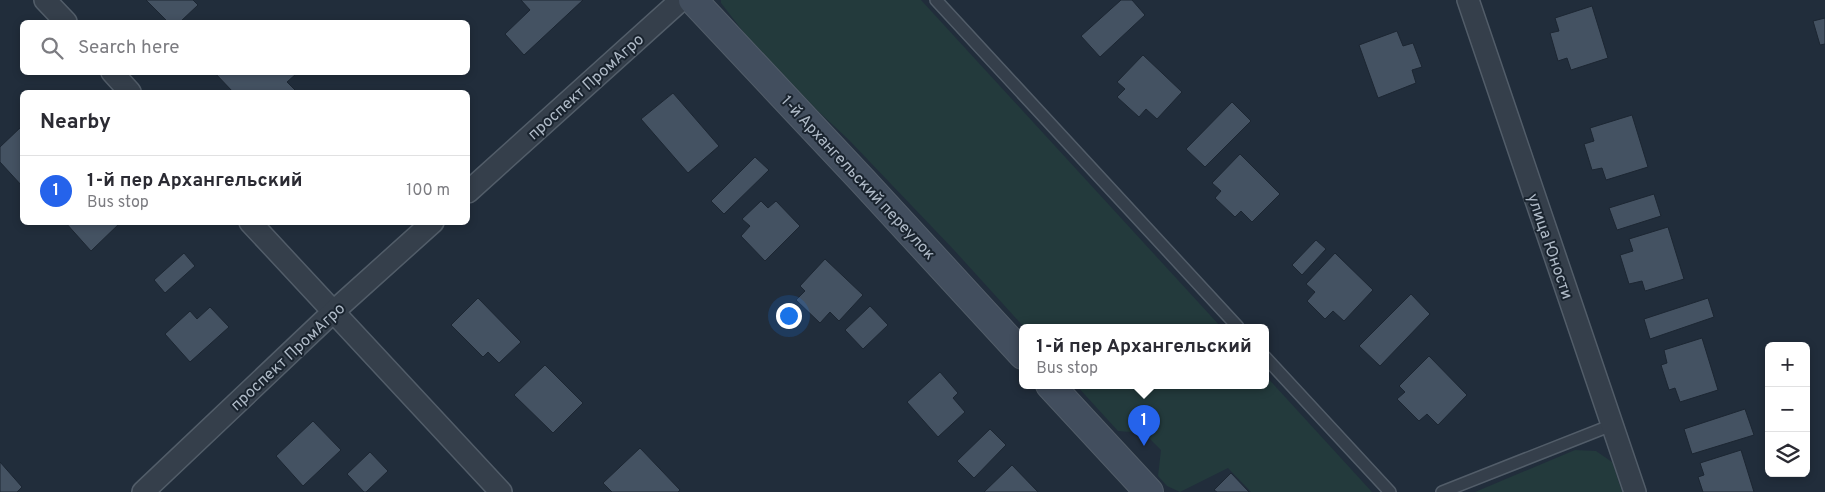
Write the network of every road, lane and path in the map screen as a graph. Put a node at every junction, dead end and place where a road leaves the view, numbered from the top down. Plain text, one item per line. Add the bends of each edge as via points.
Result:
1 (45, 0) edge
2 (681, 0) edge
3 (693, 0) edge
4 (936, 0) edge
5 (1468, 0) edge
6 (64, 20) edge
7 (115, 75) edge
8 (128, 90) edge
9 (470, 190) edge
10 (253, 225) edge
11 (430, 225) edge
12 (333, 312) junction
13 (1235, 324) edge
14 (1019, 351) edge
15 (1269, 361) edge
16 (1054, 389) edge
17 (1612, 425) junction
18 (143, 492) edge
19 (500, 492) edge
20 (1148, 492) edge
21 (1390, 492) edge
22 (1442, 492) edge
23 (1635, 492) edge

1 - 6 street
2 - 9 street, проспект ПромАгро
3 - 14 street, 1-й Архангельский переулок
4 - 13 lane
5 - 17 street, улица Юности
7 - 8 street
10 - 12 street
11 - 12 street, проспект ПромАгро
12 - 18 street, проспект ПромАгро
12 - 19 street
15 - 21 lane
16 - 20 street
17 - 22 lane
17 - 23 street, улица Юности

